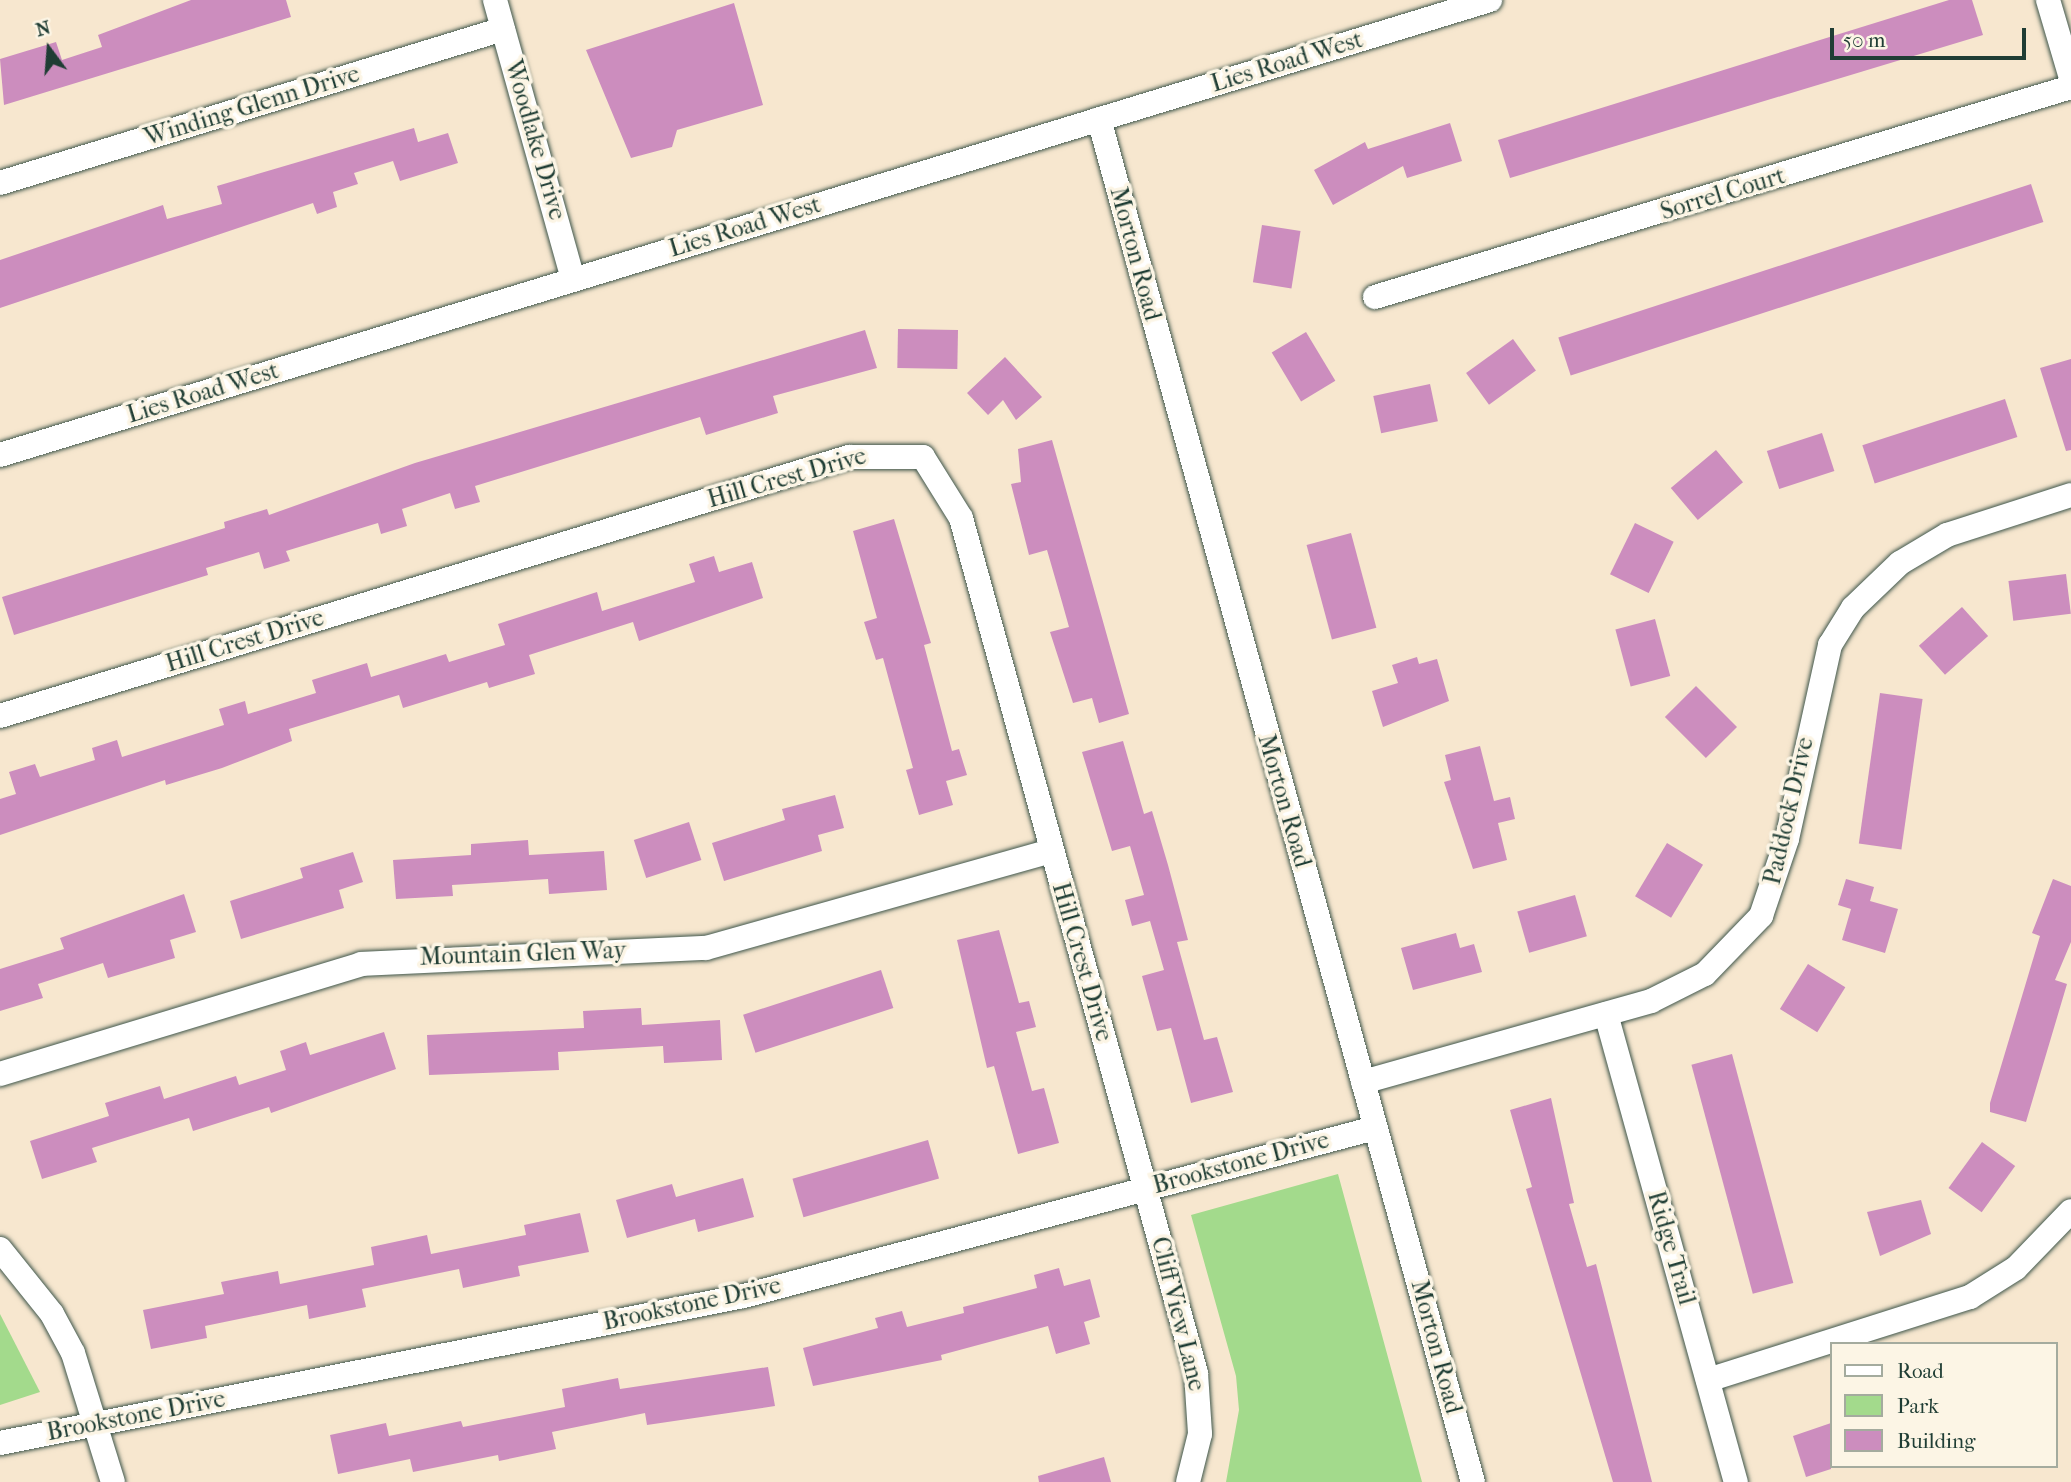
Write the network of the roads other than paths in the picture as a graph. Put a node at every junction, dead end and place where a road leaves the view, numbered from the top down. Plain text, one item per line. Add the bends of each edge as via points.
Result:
1 (495, 0) edge
2 (1490, 0) edge
3 (2048, 0) edge
4 (503, 29) junction
5 (2071, 78) edge
6 (2071, 88) edge
7 (1099, 119) junction
8 (0, 183) edge
9 (573, 279) junction
10 (1375, 296) dead end
11 (0, 455) edge
12 (2071, 495) edge
13 (0, 716) edge
14 (1050, 850) junction
15 (1606, 1014) junction
16 (0, 1074) edge
17 (1363, 1082) junction
18 (1375, 1128) junction
19 (1145, 1188) junction
20 (2071, 1211) edge
21 (0, 1249) edge
22 (1708, 1380) junction
23 (95, 1423) junction
24 (0, 1443) edge
25 (113, 1482) edge
26 (1188, 1482) edge
27 (1473, 1482) edge
28 (1736, 1482) edge

1 - 4 street, Woodlake Drive
2 - 7 street, Lies Road West
3 - 5 street
4 - 8 street, Winding Glenn Drive
4 - 9 street, Woodlake Drive
6 - 10 street, Sorrel Court
7 - 9 street, Lies Road West
7 - 17 street, Morton Road
9 - 11 street, Lies Road West
12 - 15 street, Paddock Drive via 1947,535 1900,563 1853,608 1830,645 1787,839 1761,916 1704,974
13 - 14 street, Hill Crest Drive via 849,457 923,457 961,518
14 - 16 street, Mountain Glen Way via 706,948 361,964
14 - 19 street, Hill Crest Drive
15 - 17 street, Paddock Drive
15 - 22 street, Ridge Trail
17 - 18 street, Morton Road
18 - 19 street, Brookstone Drive
18 - 27 street, Morton Road
19 - 23 street, Brookstone Drive via 744,1296
19 - 26 street, Cliff View Lane via 1200,1394 1200,1434
20 - 22 street via 2016,1268 1970,1297
21 - 23 street via 52,1314
22 - 28 street, Ridge Trail
23 - 24 street, Brookstone Drive
23 - 25 street

